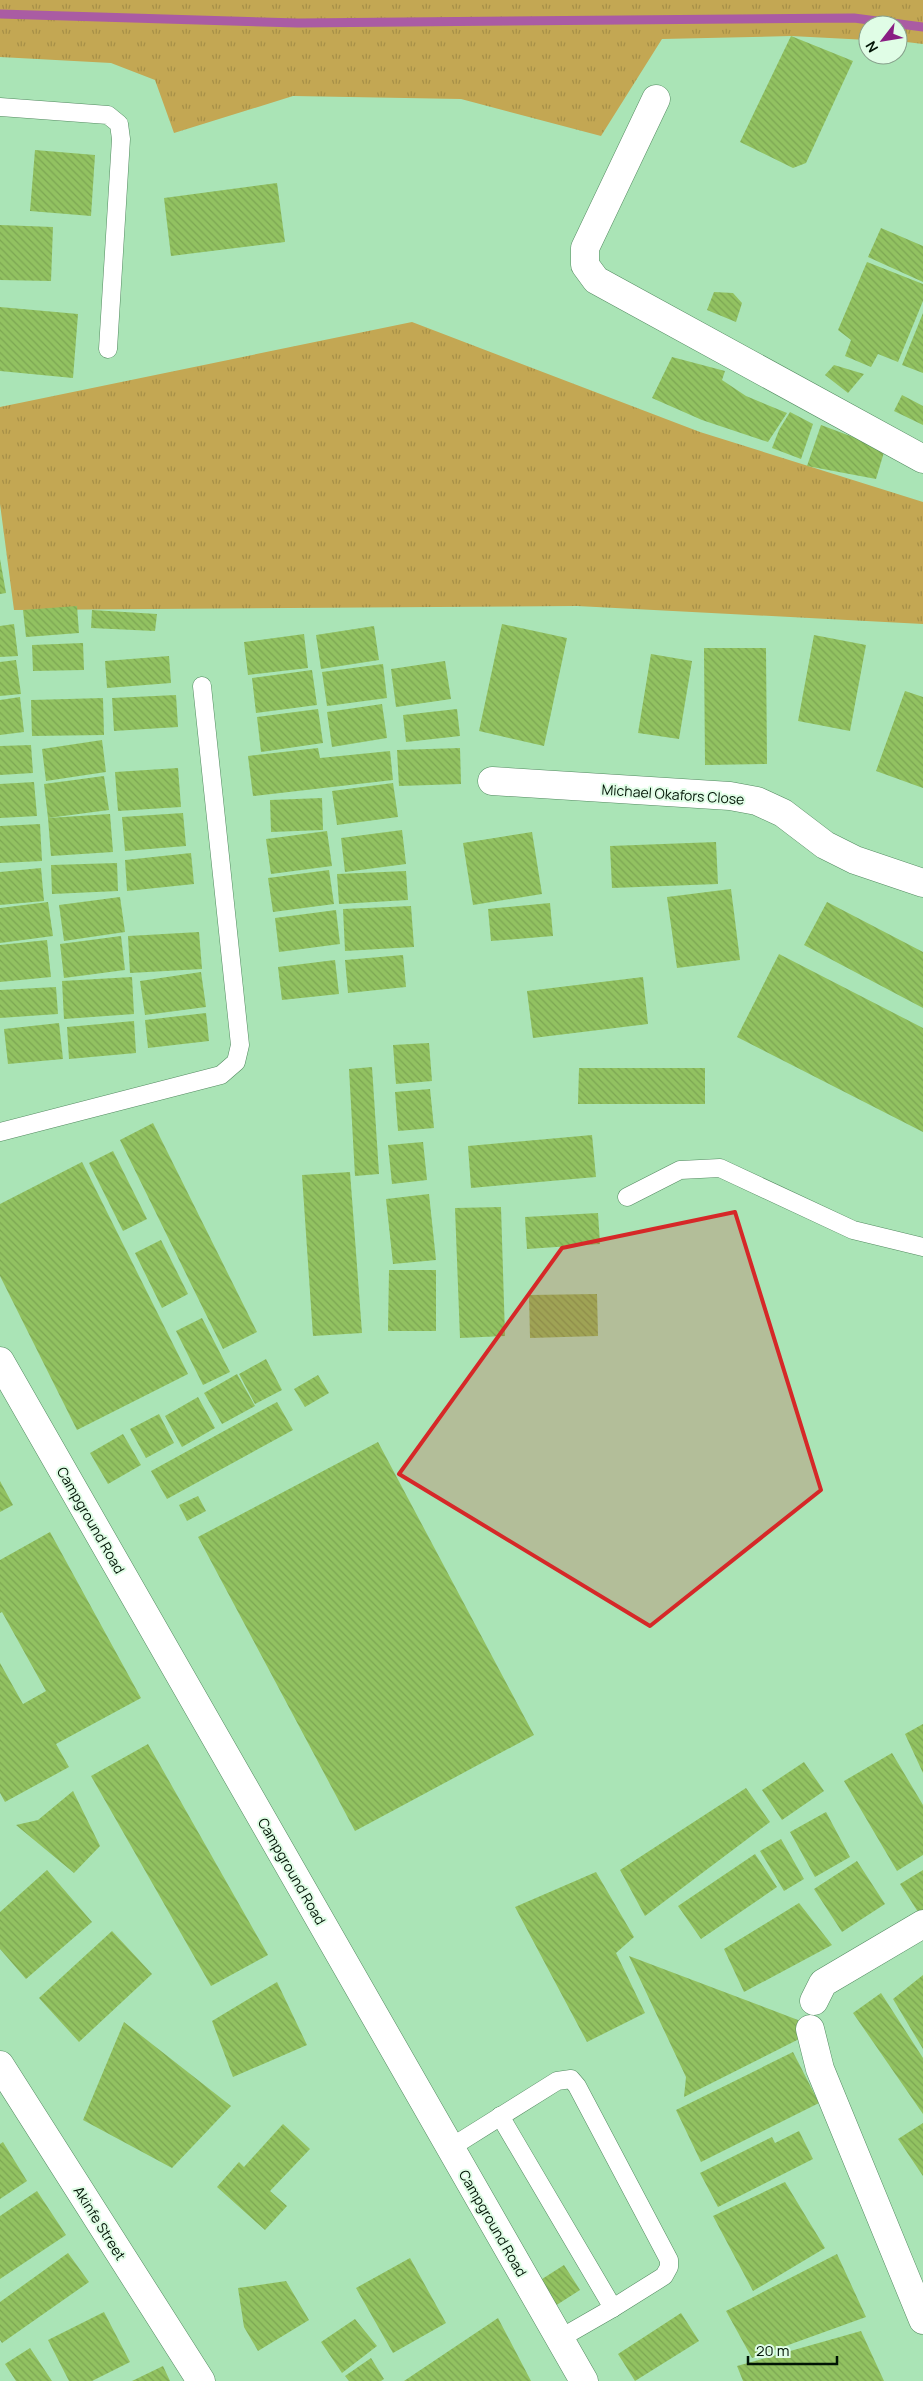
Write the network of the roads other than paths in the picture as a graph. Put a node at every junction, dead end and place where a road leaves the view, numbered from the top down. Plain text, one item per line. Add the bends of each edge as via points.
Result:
1 (656, 99) dead end
2 (0, 107) edge
3 (108, 349) dead end
4 (923, 459) edge
5 (202, 686) dead end
6 (492, 781) dead end
7 (923, 883) edge
8 (0, 1132) edge
9 (627, 1197) dead end
10 (923, 1247) edge
11 (0, 1361) edge
12 (923, 1924) edge
13 (814, 2001) dead end
14 (810, 2029) dead end
15 (0, 2065) edge
16 (500, 2116) junction
17 (450, 2148) junction
18 (920, 2306) edge
19 (613, 2308) junction
20 (559, 2339) junction
21 (201, 2381) edge
22 (584, 2381) edge

1 - 4 street via 586,248 586,265 596,280
2 - 3 lane via 108,115 119,124
5 - 8 lane via 240,1045 236,1062 221,1075
6 - 7 street, Michael Okafors Close via 730,796 757,801 783,813 825,845 855,860
9 - 10 lane via 680,1170 720,1168 853,1230
11 - 17 street, Campground Road
12 - 13 street via 823,1983
14 - 18 street via 820,2069
15 - 21 street, Akinfe Street
16 - 17 lane
16 - 19 lane
16 - 19 lane via 557,2081 571,2079 577,2086 669,2260 664,2276
17 - 20 street, Campground Road
19 - 20 lane
20 - 22 street, Campground Road

